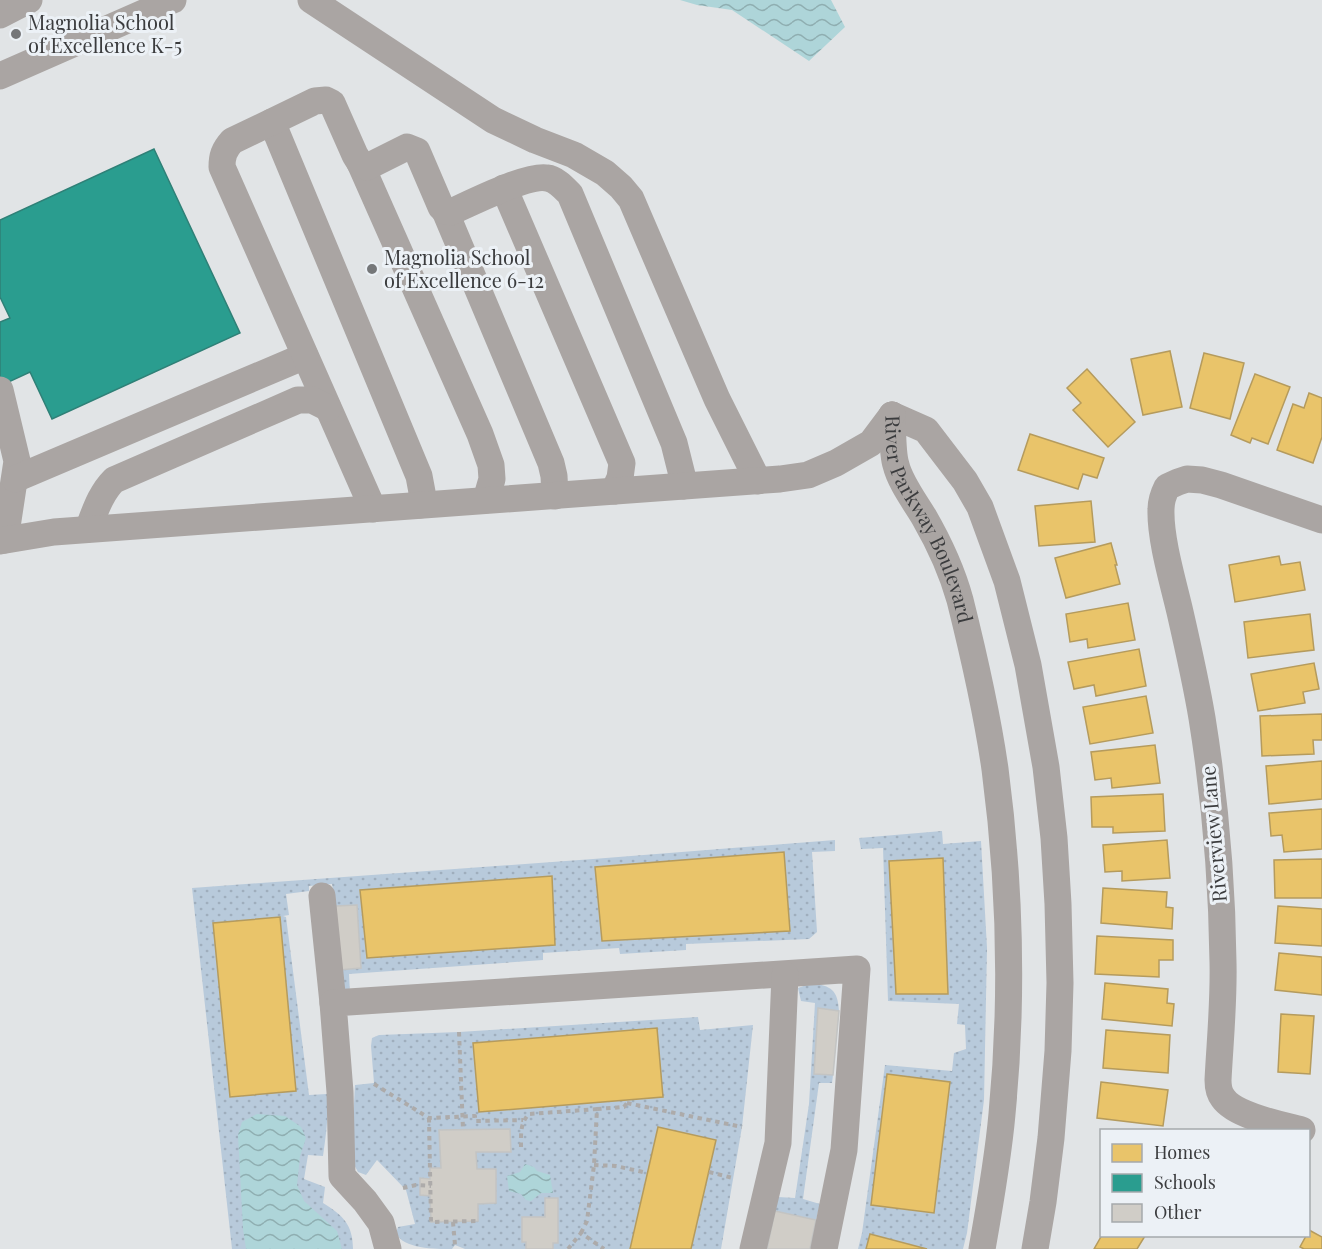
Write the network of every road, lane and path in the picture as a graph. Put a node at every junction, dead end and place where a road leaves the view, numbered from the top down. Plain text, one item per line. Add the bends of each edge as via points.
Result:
1 (28, 0) edge
2 (173, 0) edge
3 (311, 0) edge
4 (0, 15) edge
5 (0, 76) edge
6 (272, 122) junction
7 (360, 163) junction
8 (504, 188) junction
9 (445, 211) junction
10 (305, 356) junction
11 (0, 390) edge
12 (328, 408) junction
13 (892, 415) junction
14 (15, 478) junction
15 (758, 481) junction
16 (683, 486) junction
17 (614, 491) junction
18 (555, 496) junction
19 (486, 500) junction
20 (420, 505) junction
21 (373, 509) junction
22 (1322, 520) edge
23 (88, 530) junction
24 (3, 541) edge
25 (322, 896) dead end
26 (785, 975) junction
27 (333, 1003) junction
28 (459, 1032) dead end
29 (374, 1084) dead end
30 (598, 1109) junction
31 (462, 1117) junction
32 (429, 1118) junction
33 (523, 1120) junction
34 (742, 1127) dead end
35 (1295, 1129) edge
36 (463, 1130) dead end
37 (521, 1147) dead end
38 (594, 1165) junction
39 (709, 1172) dead end
40 (647, 1173) dead end
41 (733, 1178) dead end
42 (430, 1186) junction
43 (403, 1188) dead end
44 (478, 1221) dead end
45 (453, 1222) junction
46 (581, 1233) junction
47 (455, 1245) dead end
48 (388, 1249) edge
49 (568, 1249) edge
50 (604, 1249) edge
51 (753, 1249) edge
52 (824, 1249) edge
53 (982, 1249) edge
54 (1035, 1249) edge

1 - 4 street
2 - 5 street
3 - 15 street via 493,120 574,155 621,187 631,199 717,399
6 - 7 street via 315,101 326,100 332,103
6 - 10 street via 232,141 222,156 222,167
6 - 20 street via 419,476
7 - 9 street via 367,167 407,147 417,151
7 - 19 street via 480,434 491,465
8 - 9 street via 452,212
8 - 16 street via 548,178 570,194 674,444
8 - 17 street via 622,463
9 - 18 street via 551,463
10 - 12 street
10 - 14 street
11 - 14 street via 16,461
12 - 21 street
12 - 23 street via 312,400 298,400 114,480 97,506
13 - 15 street via 871,443 836,463 808,475
13 - 53 street, River Parkway Boulevard via 896,465 938,541 959,597 995,769 1007,909 1007,1044 997,1162
13 - 54 street, River Parkway Boulevard via 926,430 980,507 1007,581 1028,665 1046,767 1056,860 1060,983 1051,1138
14 - 24 street
15 - 16 street
16 - 17 street
17 - 18 street
18 - 19 street
19 - 20 street
20 - 21 street
21 - 23 street
22 - 35 street, Riverview Lane via 1202,480 1178,482 1167,488 1162,498 1162,527 1202,718 1214,814 1223,964 1219,1089 1228,1105 1241,1112
23 - 24 street
25 - 27 street
26 - 27 street
26 - 51 street via 778,1143
26 - 52 street via 857,969 844,1150
27 - 48 street via 342,1176 381,1223
28 - 31 path
29 - 32 path
30 - 33 path via 529,1114
30 - 34 path via 624,1107 627,1102
30 - 38 path
31 - 32 path
31 - 33 path via 475,1116 475,1121
31 - 36 path
32 - 42 path
33 - 37 path
38 - 40 path
38 - 46 path via 587,1221
39 - 41 path
42 - 43 path
42 - 45 path via 431,1222
44 - 45 path
45 - 47 path
46 - 49 path
46 - 50 path

